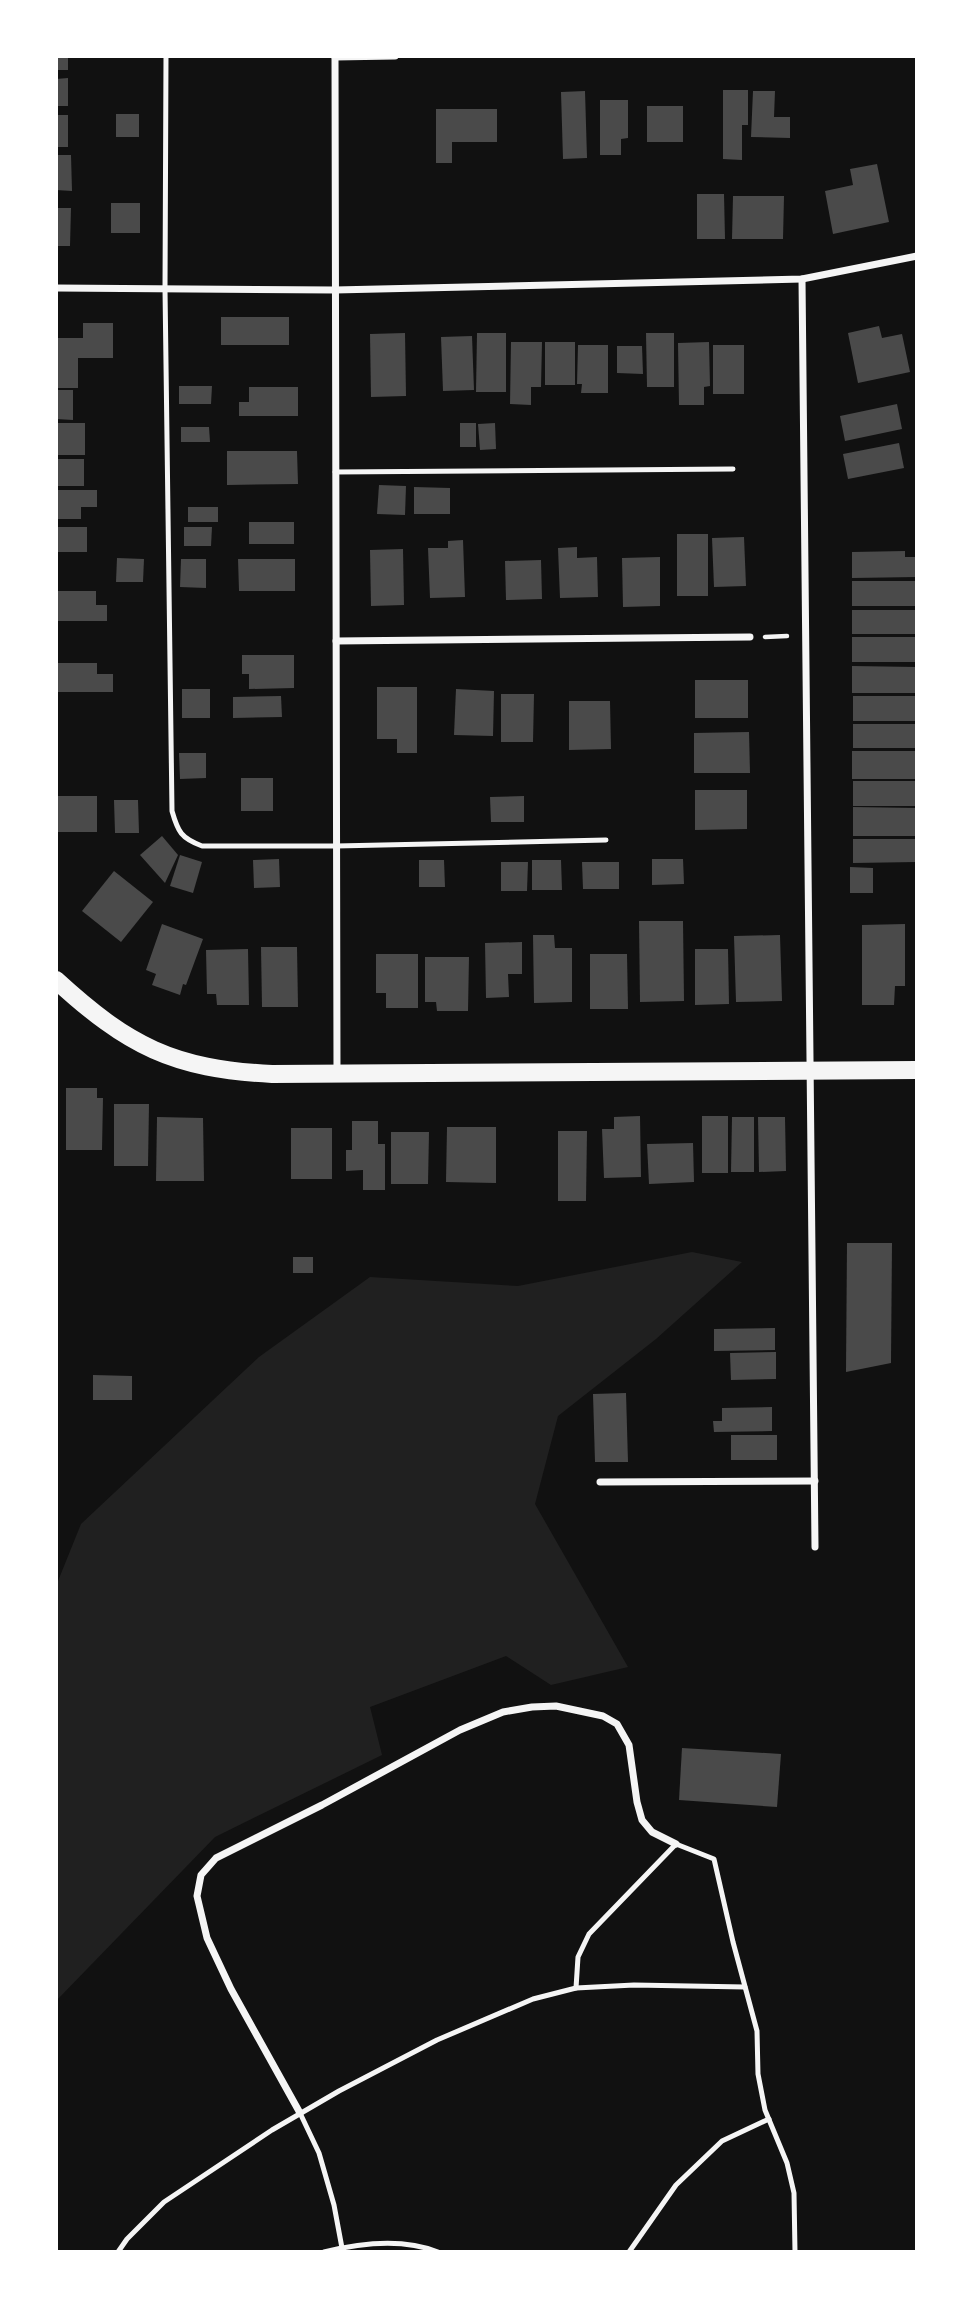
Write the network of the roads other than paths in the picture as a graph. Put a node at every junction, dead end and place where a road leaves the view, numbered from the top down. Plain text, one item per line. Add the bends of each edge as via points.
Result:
1 (166, 56) edge
2 (335, 56) edge
3 (395, 56) edge
4 (917, 256) edge
5 (802, 279) junction
6 (56, 288) edge
7 (165, 289) junction
8 (335, 290) junction
9 (733, 469) dead end
10 (335, 471) junction
11 (750, 637) road end
12 (336, 641) junction
13 (606, 840) dead end
14 (336, 846) junction
15 (56, 980) edge
16 (917, 1070) edge
17 (811, 1071) junction
18 (337, 1074) junction
19 (815, 1481) junction
20 (600, 1482) dead end
21 (815, 1547) dead end
22 (676, 1844) junction
23 (745, 1987) junction
24 (576, 1988) junction
25 (300, 2113) junction
26 (769, 2119) junction
27 (342, 2248) junction
28 (118, 2252) edge
29 (324, 2252) edge
30 (438, 2252) edge
31 (629, 2252) edge
32 (795, 2252) edge

1 - 7 lane
2 - 3 street
2 - 8 street
4 - 5 street
5 - 8 street
5 - 17 street
6 - 7 street
7 - 8 street
7 - 14 lane via 172,811 177,828 186,840 202,846
8 - 10 street
9 - 10 lane
10 - 12 street
11 - 12 street
12 - 14 street
13 - 14 lane
14 - 18 street
15 - 18 main road via 118,1032 177,1060 239,1072
16 - 17 main road
17 - 18 main road
17 - 19 street
19 - 20 street
19 - 21 street
22 - 23 lane via 714,1858
22 - 24 lane via 589,1934 578,1957
22 - 25 street via 652,1832 642,1820 629,1745 617,1724 603,1716 556,1706 503,1713 460,1730 216,1858 201,1875 197,1896 207,1937
23 - 24 lane
23 - 26 lane via 757,2031 758,2074
24 - 25 lane via 533,1999 437,2040
25 - 27 lane via 319,2153
25 - 28 lane via 164,2202
26 - 31 lane via 722,2141 676,2185
26 - 32 lane via 794,2193
27 - 29 lane
27 - 30 lane via 404,2244

